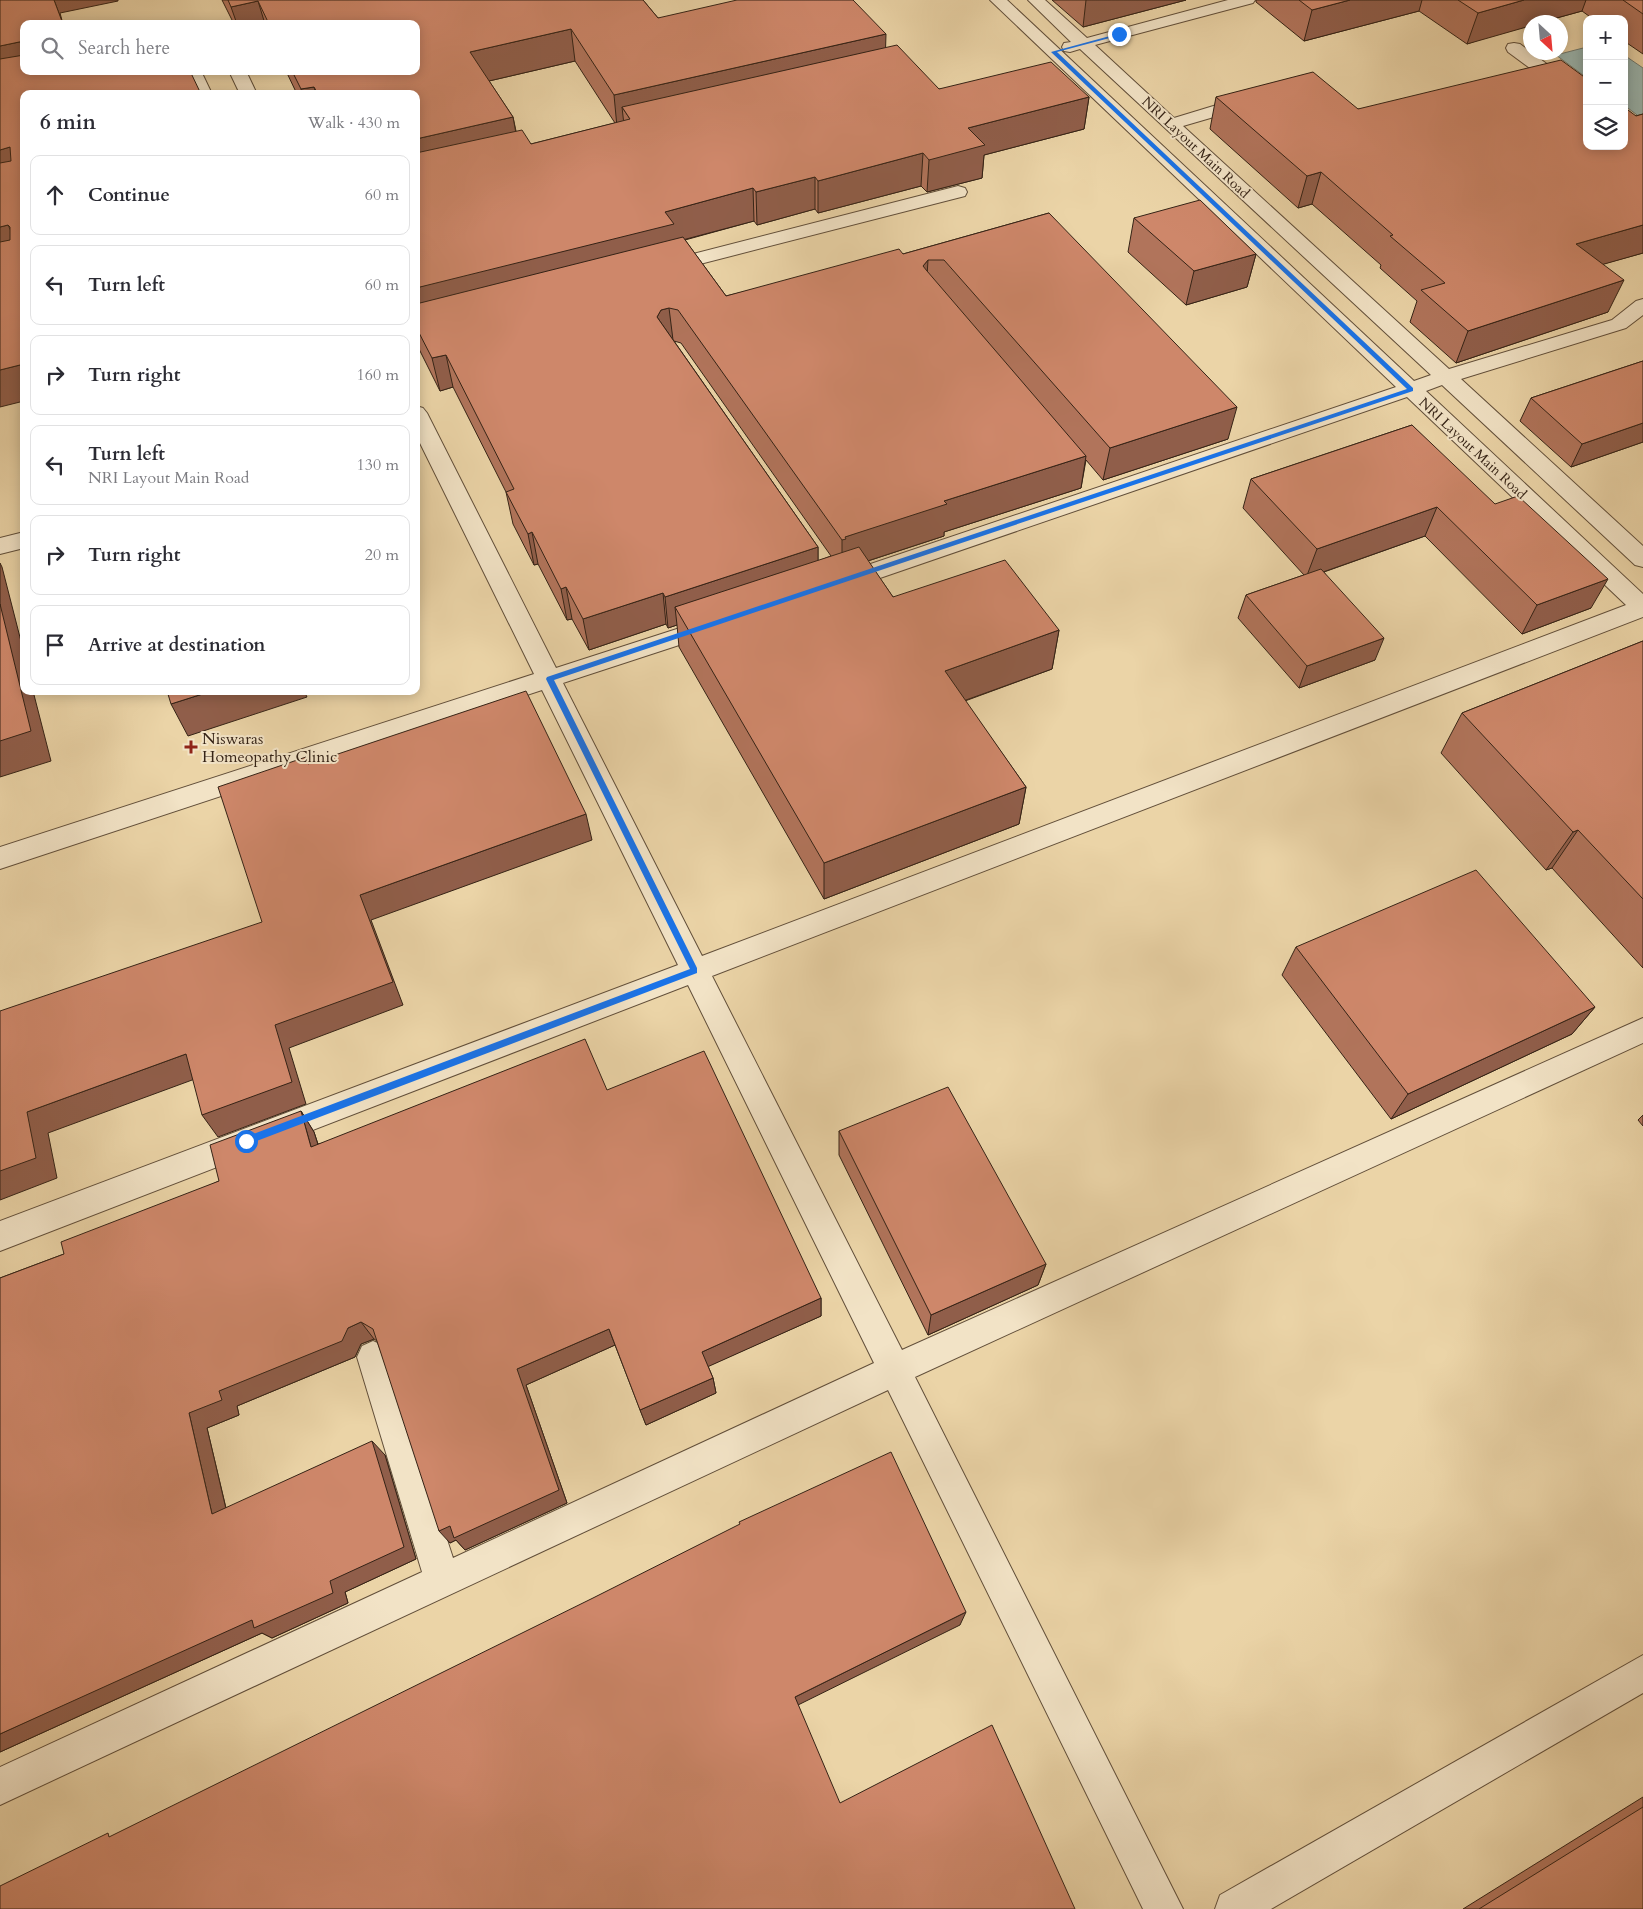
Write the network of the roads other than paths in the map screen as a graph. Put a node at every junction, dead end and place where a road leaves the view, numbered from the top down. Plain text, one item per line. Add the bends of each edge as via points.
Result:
1 (998, 0) edge
2 (1036, 0) edge
3 (1247, 0) edge
4 (1083, 44) junction
5 (1514, 48) dead end
6 (1053, 52) junction
7 (194, 75) edge
8 (239, 75) edge
9 (201, 90) edge
10 (247, 90) edge
11 (1269, 95) edge
12 (1583, 99) edge
13 (1171, 124) junction
14 (958, 192) dead end
15 (639, 274) edge
16 (1643, 305) edge
17 (1446, 377) junction
18 (1411, 389) junction
19 (420, 428) edge
20 (20, 541) edge
21 (0, 546) edge
22 (1643, 559) edge
23 (827, 581) edge
24 (1643, 608) edge
25 (735, 618) edge
26 (549, 679) junction
27 (0, 858) edge
28 (694, 970) junction
29 (1643, 1030) edge
30 (0, 1236) edge
31 (373, 1357) edge
32 (895, 1370) junction
33 (442, 1579) junction
34 (1643, 1673) edge
35 (0, 1786) edge
36 (1164, 1909) edge
37 (1234, 1909) edge

1 - 6 street, NRI Layout Main Road
2 - 4 street, NRI Layout Main Road
3 - 4 street
4 - 6 street
4 - 13 street, NRI Layout Main Road
5 - 12 street
6 - 18 street, NRI Layout Main Road
7 - 9 street
8 - 10 street
11 - 13 street
13 - 17 street, NRI Layout Main Road
14 - 15 street
16 - 17 street via 1619,324
17 - 18 street
17 - 22 street, NRI Layout Main Road
18 - 23 street via 1094,486
18 - 24 street, NRI Layout Main Road
19 - 26 street
20 - 21 street
24 - 28 street
25 - 26 street
26 - 27 street
26 - 28 street
28 - 30 street
28 - 32 street
29 - 32 street
31 - 33 street
32 - 33 street
32 - 36 street
33 - 35 street
34 - 37 street

